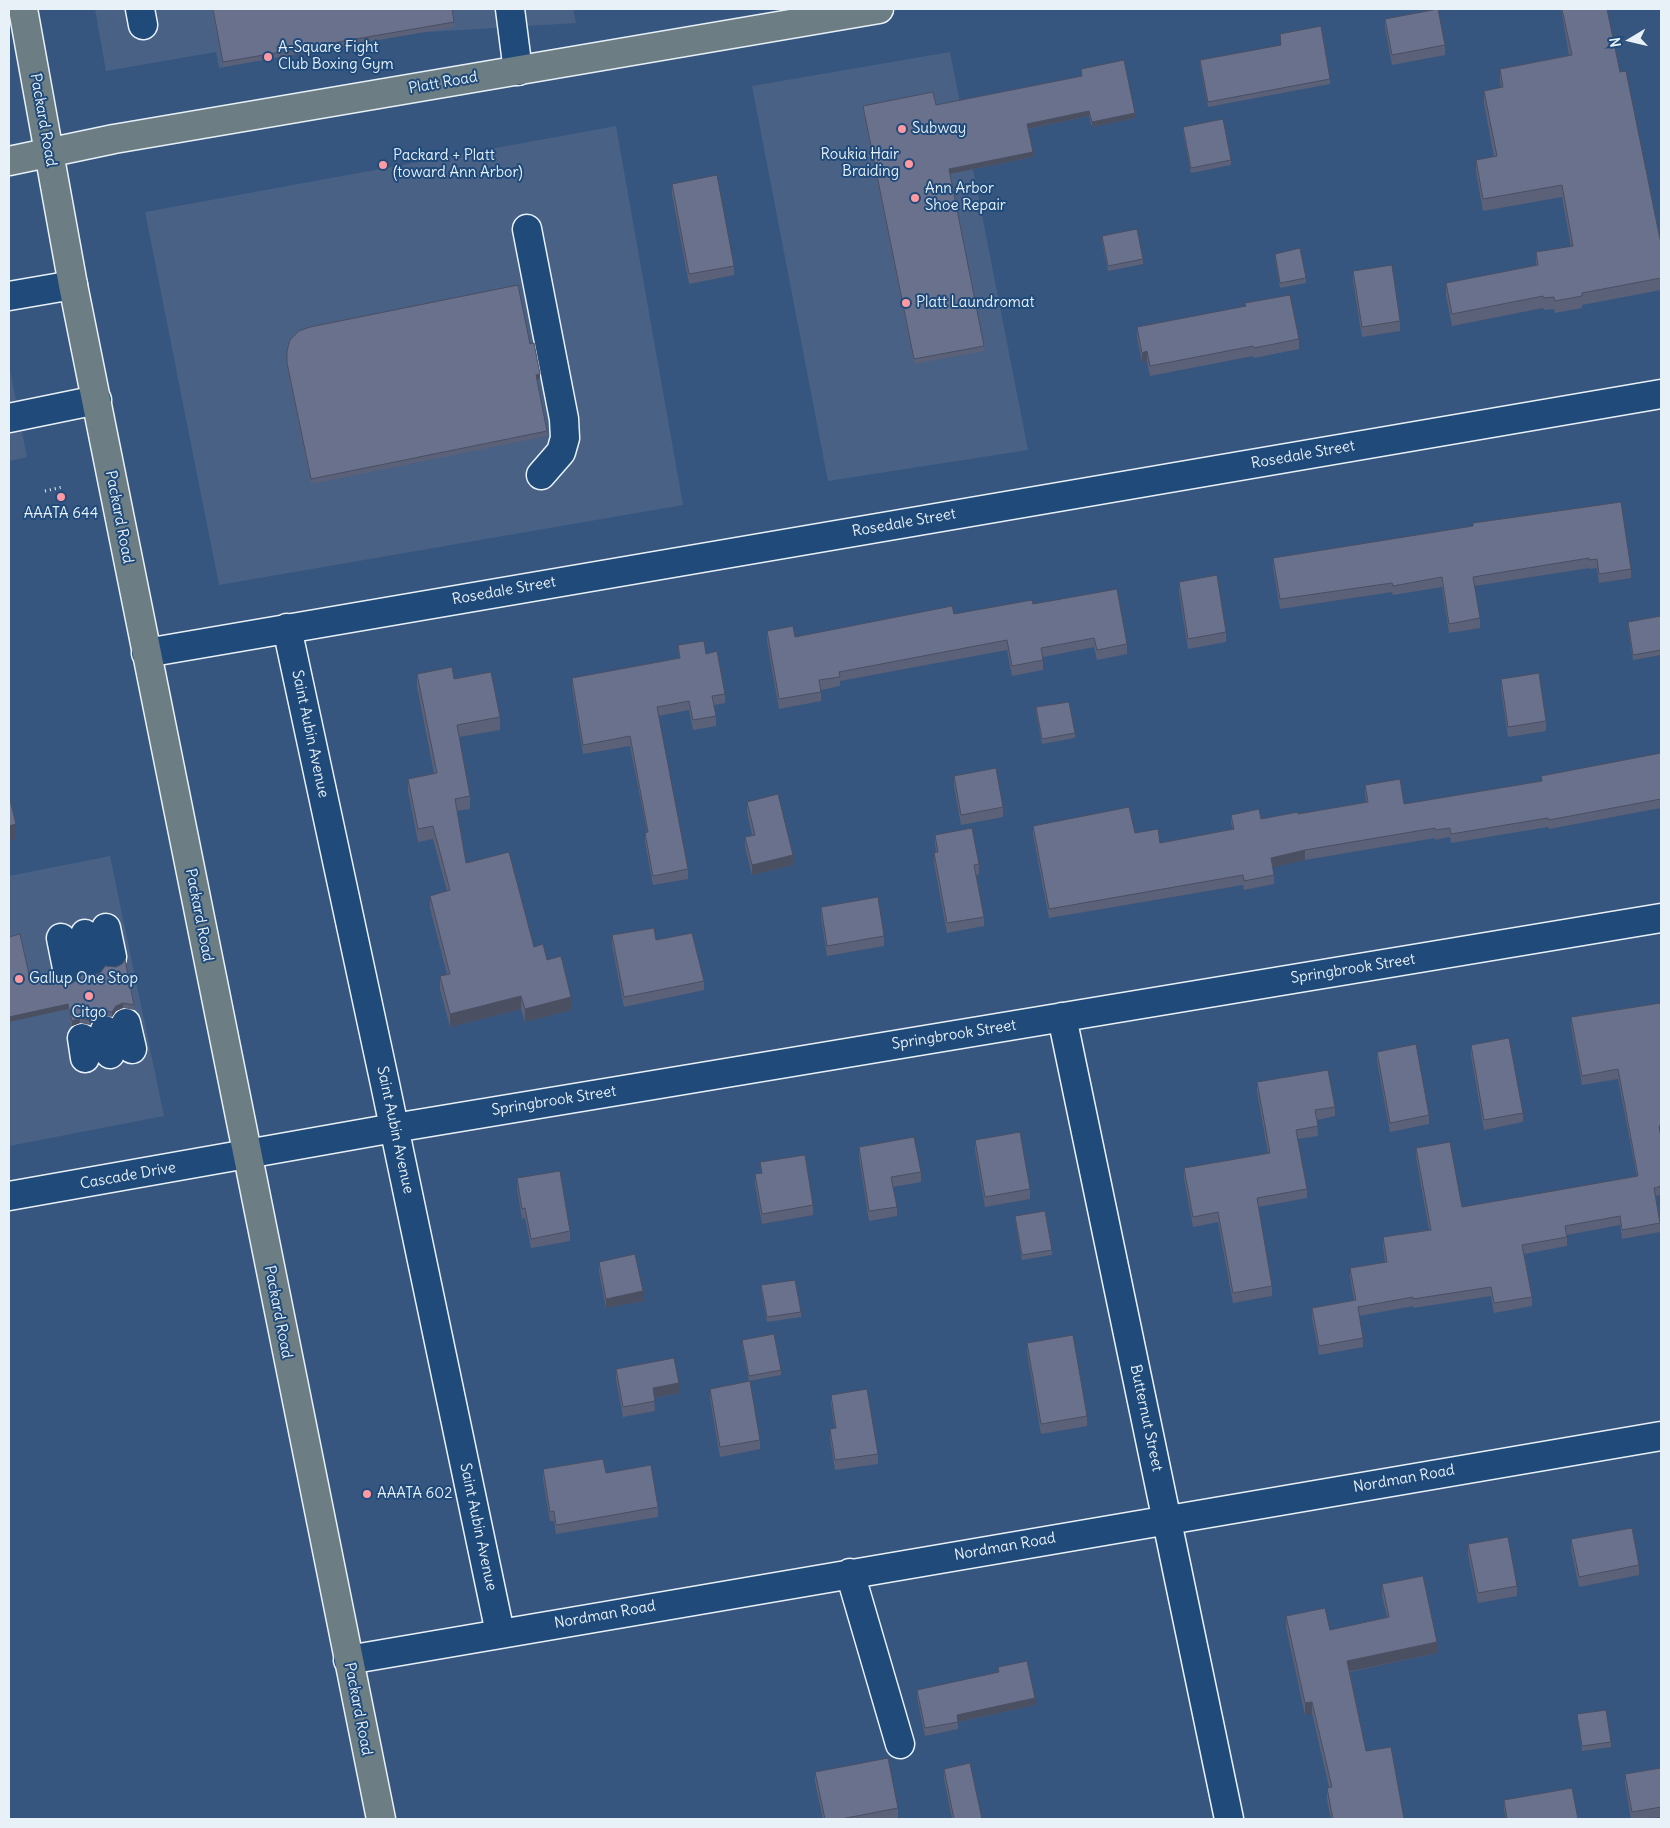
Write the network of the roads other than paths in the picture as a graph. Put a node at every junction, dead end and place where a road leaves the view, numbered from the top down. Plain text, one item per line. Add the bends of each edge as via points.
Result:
1 (23, 9) edge
2 (510, 9) edge
3 (879, 9) edge
4 (847, 11) edge
5 (518, 71) junction
6 (49, 153) junction
7 (9, 161) edge
8 (527, 229) dead end
9 (73, 285) junction
10 (9, 296) edge
11 (1661, 394) edge
12 (96, 400) junction
13 (9, 418) edge
14 (541, 474) dead end
15 (287, 628) junction
16 (146, 653) junction
17 (1661, 918) edge
18 (84, 934) dead end
19 (91, 965) dead end
20 (1062, 1017) junction
21 (394, 1128) junction
22 (247, 1155) junction
23 (9, 1196) edge
24 (1661, 1436) edge
25 (1167, 1519) junction
26 (850, 1573) junction
27 (500, 1633) junction
28 (348, 1660) junction
29 (900, 1744) dead end
30 (380, 1819) edge
31 (1229, 1819) edge

1 - 6 main road, Packard Road
2 - 5 street
3 - 4 main road, Platt Road
4 - 5 main road, Platt Road
5 - 6 main road, Platt Road via 114,139
6 - 7 main road, Platt Road
6 - 9 main road, Packard Road
8 - 14 street via 566,438 561,452
9 - 10 street
9 - 12 main road, Packard Road
11 - 15 street, Rosedale Street
12 - 13 street
12 - 16 main road, Packard Road
15 - 16 street, Rosedale Street
15 - 21 street, Saint Aubin Avenue
16 - 22 main road, Packard Road
17 - 20 street, Springbrook Street
18 - 19 street
20 - 21 street, Springbrook Street
20 - 25 street, Butternut Street
21 - 22 street, Springbrook Street
21 - 27 street, Saint Aubin Avenue
22 - 23 street, Cascade Drive
22 - 28 main road, Packard Road
24 - 25 street, Nordman Road
25 - 26 street, Nordman Road
25 - 31 street, Butternut Street
26 - 27 street, Nordman Road
26 - 29 street
27 - 28 street, Nordman Road
28 - 30 main road, Packard Road

